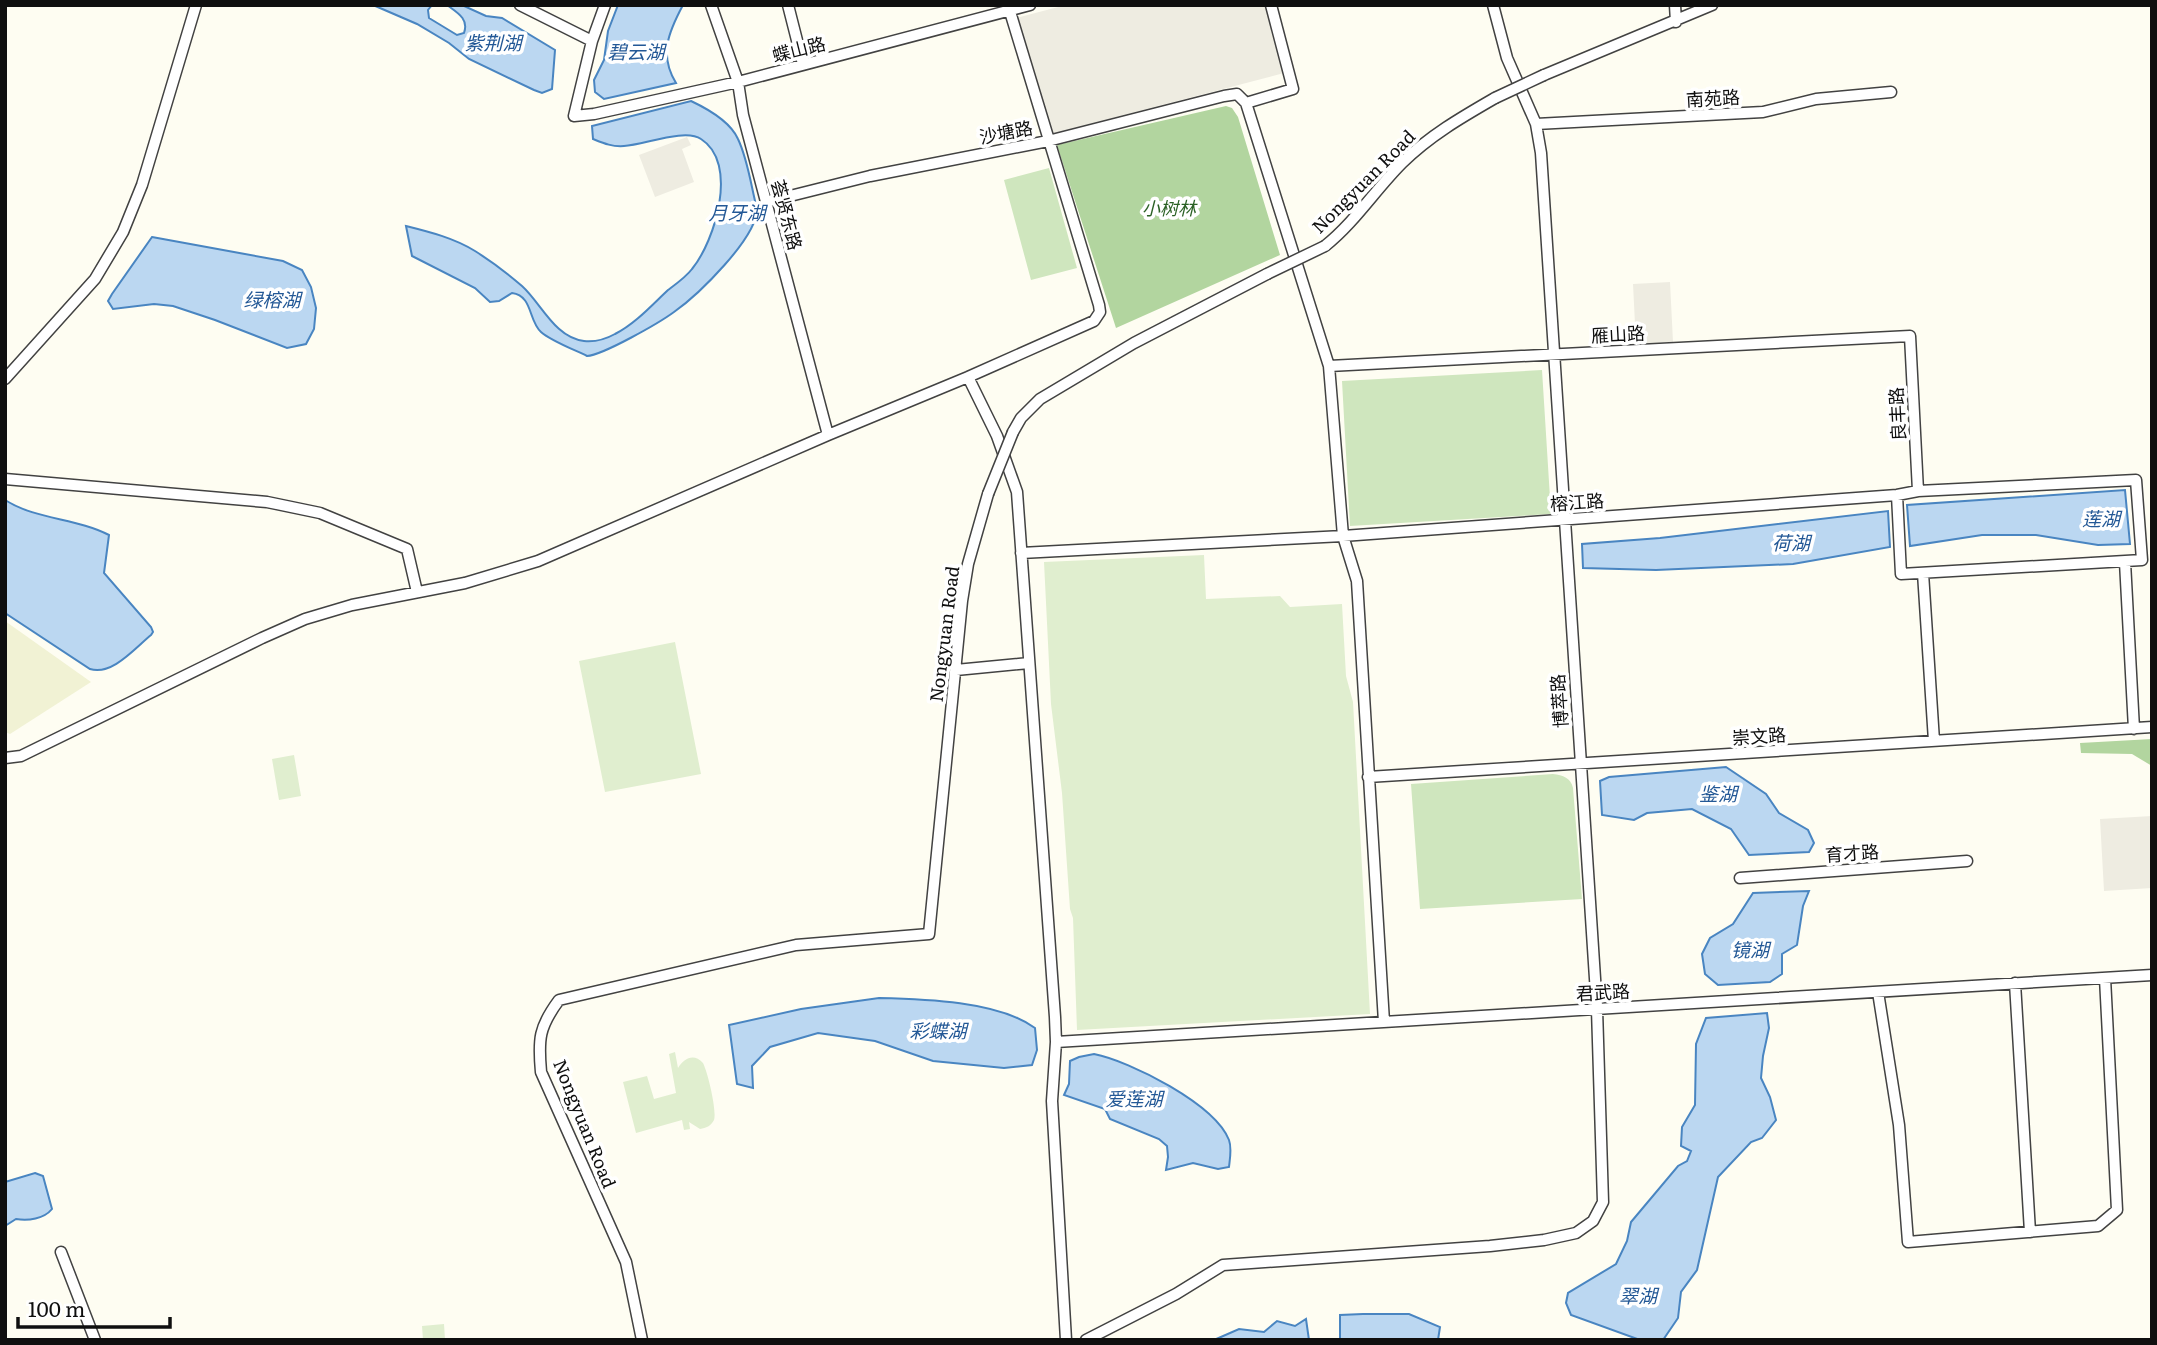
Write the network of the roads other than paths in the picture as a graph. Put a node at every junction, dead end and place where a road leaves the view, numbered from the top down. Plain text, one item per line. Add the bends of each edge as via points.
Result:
1 (196, 5) edge
2 (520, 5) edge
3 (605, 5) edge
4 (711, 5) edge
5 (788, 5) edge
6 (1030, 5) edge
7 (1271, 5) edge
8 (1493, 5) edge
9 (1675, 5) edge
10 (1712, 5) edge
11 (1008, 8) edge
12 (1676, 22) junction
13 (592, 40) junction
14 (803, 64) junction
15 (738, 82) junction
16 (1891, 92) dead end
17 (1246, 103) junction
18 (1536, 124) junction
19 (1048, 141) junction
20 (766, 202) junction
21 (1910, 336) joint
22 (1553, 354) junction
23 (1329, 366) junction
24 (968, 377) junction
25 (5, 379) edge
26 (828, 435) junction
27 (5, 480) edge
28 (1918, 491) junction
29 (1896, 495) junction
30 (1564, 520) junction
31 (1343, 536) junction
32 (1021, 553) junction
33 (2125, 562) junction
34 (1923, 573) junction
35 (417, 592) junction
36 (1029, 663) junction
37 (956, 670) junction
38 (2152, 727) edge
39 (2134, 729) junction
40 (1934, 741) junction
41 (5, 758) edge
42 (1581, 764) junction
43 (1368, 777) junction
44 (1967, 861) dead end
45 (1740, 878) dead end
46 (2152, 975) edge
47 (2105, 978) junction
48 (2015, 983) junction
49 (1878, 992) junction
50 (1597, 1009) junction
51 (1384, 1022) junction
52 (1056, 1042) junction
53 (2030, 1232) junction
54 (61, 1252) dead end
55 (95, 1340) edge
56 (642, 1340) edge
57 (1066, 1340) edge
58 (1086, 1340) edge

1 - 25 street via 142,185 123,232 95,279
2 - 13 street
3 - 13 street
4 - 15 street, 荟贤东路
5 - 14 street
6 - 11 street, 蝶山路
7 - 17 street via 1293,89
8 - 18 street, 博萃路 via 1507,58
9 - 12 street
10 - 12 street, Nongyuan Road
11 - 14 street, 蝶山路
11 - 19 street
12 - 37 street, Nongyuan Road, bridge via 1544,75 1454,121 1421,145 1325,246 1134,343 1040,399 1013,432 988,494 968,564
13 - 15 street, 蝶山路 via 574,116
14 - 15 street, 蝶山路
15 - 20 street, 荟贤东路
16 - 18 street, 南苑路 via 1816,99 1763,112
17 - 19 street, 沙塘路 via 1237,93
17 - 23 street
18 - 22 street, 博萃路
19 - 20 street, 沙塘路
19 - 24 street via 1100,312 1094,321
20 - 26 street, 荟贤东路
21 - 22 street, 雁山路
21 - 28 street, 良丰路
22 - 23 street, 雁山路
22 - 30 street, 博萃路
23 - 31 street
24 - 26 street
24 - 32 street via 1009,465 1017,492
26 - 35 street via 538,561 486,578
27 - 35 street via 267,502 320,513 407,549
28 - 29 street, 榕江路
28 - 33 street, 榕江路 via 2136,480 2142,560
29 - 30 street, 榕江路
29 - 34 street via 1901,574
30 - 31 street, 榕江路
30 - 42 street, 博萃路
31 - 32 street, 榕江路
31 - 43 street via 1357,580
32 - 36 street
33 - 34 street
33 - 39 street
34 - 40 street
35 - 41 street via 305,620 21,756
36 - 37 street
36 - 52 street
37 - 56 street, Nongyuan Road via 929,934 796,945 559,1000 545,1019 539,1047 541,1072 626,1262
38 - 39 street, 崇文路
39 - 40 street, 崇文路
40 - 42 street, 崇文路
42 - 43 street, 崇文路
42 - 50 street, 博萃路
43 - 51 street
44 - 45 street, 育才路
46 - 47 street, 君武路
47 - 48 street, 君武路
47 - 53 street via 2117,1210 2098,1226
48 - 49 street, 君武路
48 - 53 street
49 - 50 street, 君武路
49 - 53 street via 1899,1125 1908,1242
50 - 51 street, 君武路
50 - 58 street, 博萃路 via 1603,1202 1593,1222 1576,1233 1490,1247 1223,1265
51 - 52 street, 君武路
52 - 57 street via 1052,1101
54 - 55 street

